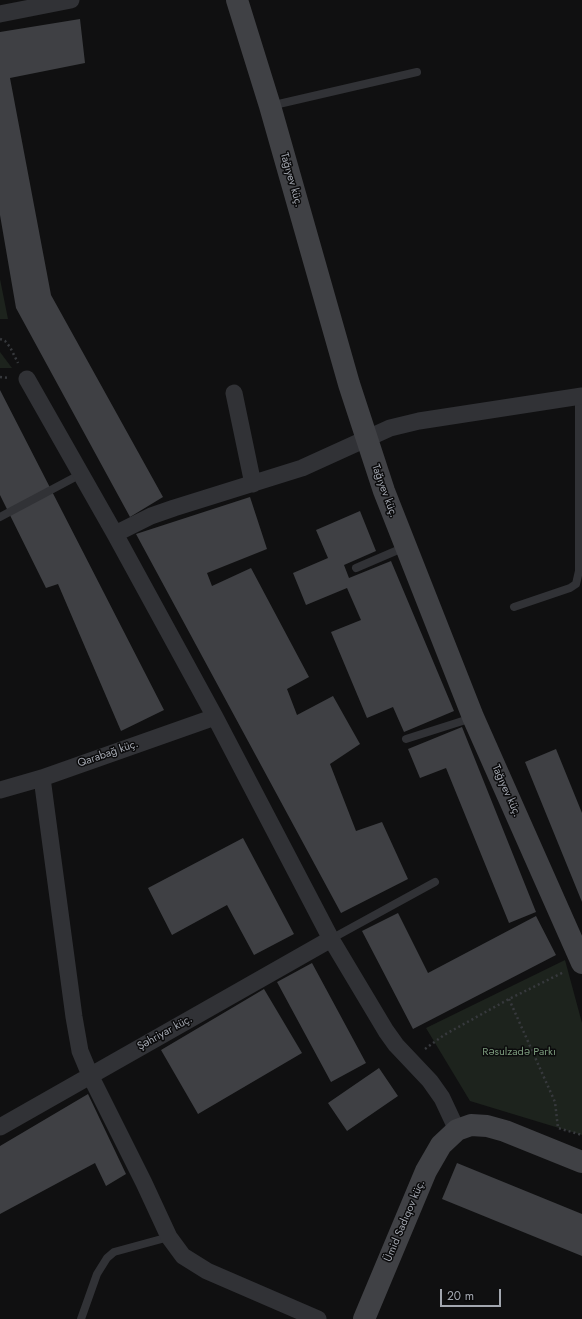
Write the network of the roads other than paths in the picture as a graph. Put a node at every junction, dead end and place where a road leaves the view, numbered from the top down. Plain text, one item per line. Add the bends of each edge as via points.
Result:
1 (71, 0) edge
2 (237, 0) edge
3 (0, 14) edge
4 (417, 72) dead end
5 (270, 106) junction
6 (27, 379) road end
7 (234, 393) dead end
8 (581, 396) edge
9 (366, 438) junction
10 (81, 474) junction
11 (253, 484) junction
12 (0, 517) edge
13 (114, 534) junction
14 (405, 547) junction
15 (356, 568) dead end
16 (514, 607) dead end
17 (215, 717) junction
18 (474, 717) junction
19 (406, 739) dead end
20 (42, 778) junction
21 (0, 790) edge
22 (435, 882) dead end
23 (331, 939) junction
24 (575, 967) edge
25 (90, 1075) junction
26 (0, 1127) edge
27 (457, 1130) junction
28 (582, 1162) edge
29 (169, 1236) junction
30 (82, 1319) edge
31 (318, 1319) edge
32 (364, 1319) edge

1 - 3 street
2 - 5 street, Tağıyev küç.
4 - 5 lane
5 - 9 street, Tağıyev küç.
6 - 10 street
7 - 11 street
8 - 9 street via 419,421 390,428
8 - 16 lane via 579,571 576,584
9 - 11 street via 302,468
9 - 14 street, Tağıyev küç.
10 - 12 lane
10 - 13 street
11 - 13 street via 151,516
13 - 17 street
14 - 15 lane
14 - 18 street, Tağıyev küç.
17 - 20 street, Qarabağ küç.
17 - 23 street
18 - 19 lane
18 - 24 street, Tağıyev küç.
20 - 21 street, Qarabağ küç.
20 - 25 street via 74,1017 80,1050
22 - 23 lane
23 - 25 street, Şəhriyar küç.
23 - 27 street via 386,1032 430,1080 442,1098
25 - 26 street, Şəhriyar küç.
25 - 29 street
27 - 28 street via 471,1125 487,1126
27 - 32 street, Ümid Sadıqov küç. via 441,1145 426,1171
29 - 30 lane via 114,1252 107,1258 97,1274
29 - 31 street via 184,1256 207,1271

